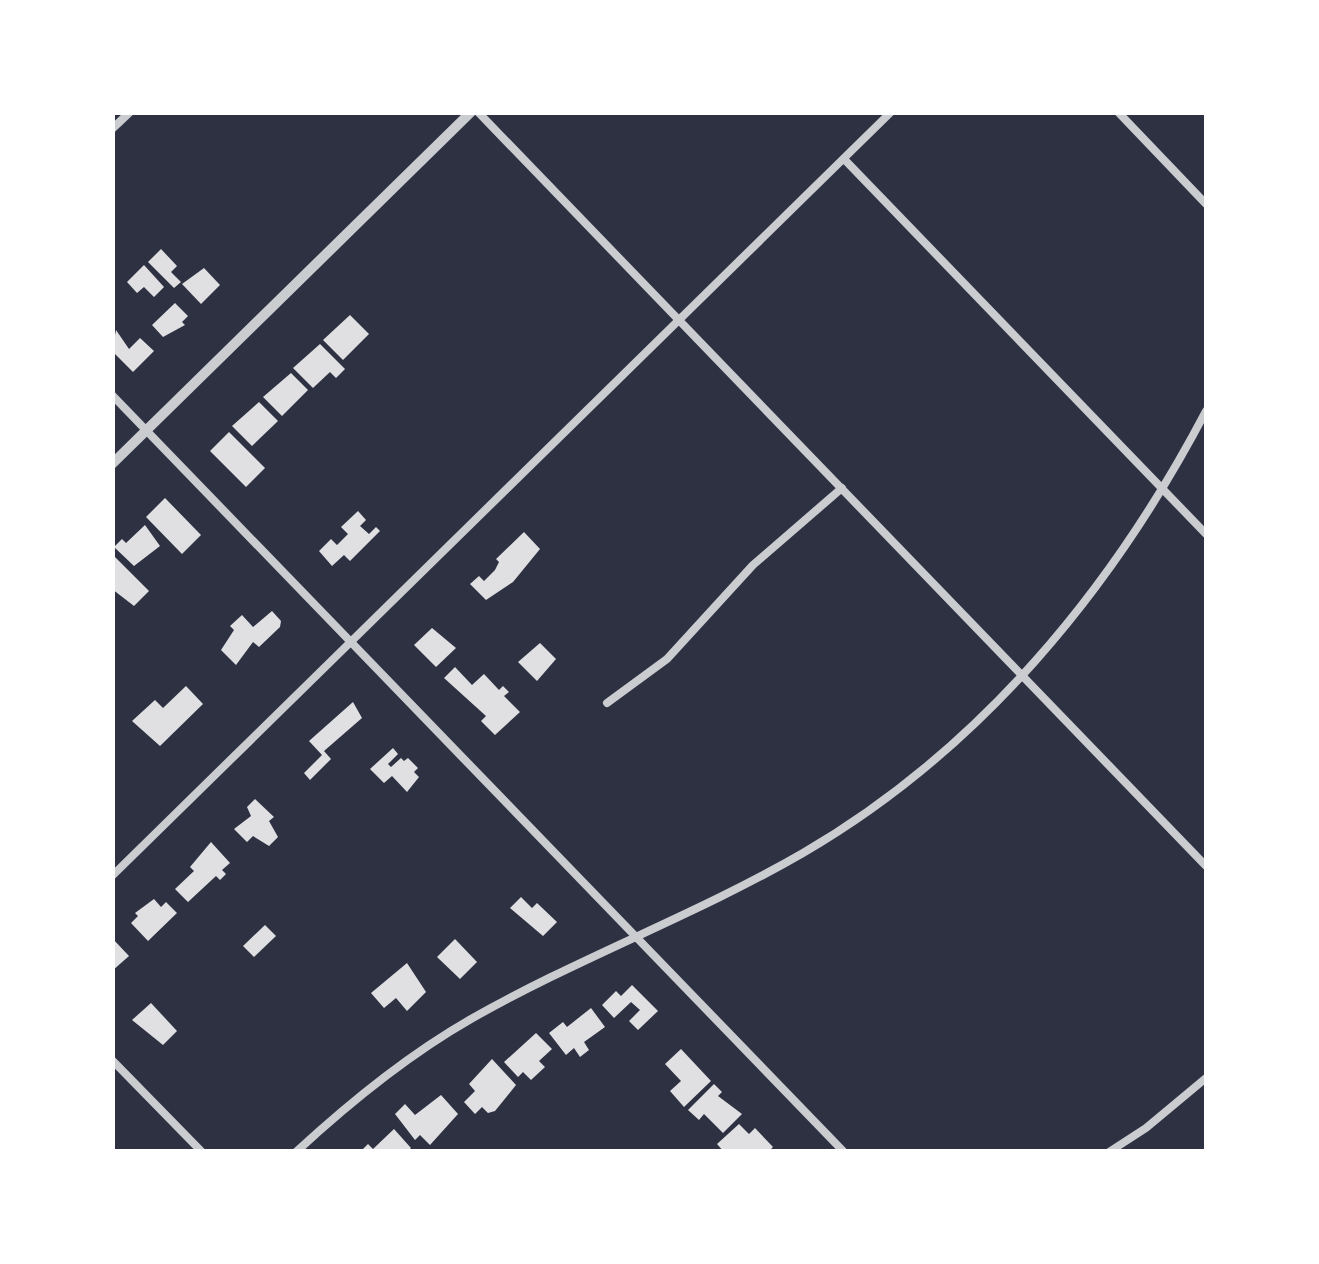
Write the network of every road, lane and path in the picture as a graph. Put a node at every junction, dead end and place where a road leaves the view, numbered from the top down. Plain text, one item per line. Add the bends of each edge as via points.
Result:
1 (130, 112) edge
2 (470, 112) edge
3 (478, 112) edge
4 (891, 112) edge
5 (1118, 112) edge
6 (112, 129) edge
7 (844, 159) junction
8 (1206, 204) edge
9 (680, 320) junction
10 (112, 396) edge
11 (1206, 411) edge
12 (146, 431) junction
13 (112, 464) edge
14 (842, 488) junction
15 (1164, 491) junction
16 (1206, 534) edge
17 (352, 644) junction
18 (1024, 676) junction
19 (606, 703) dead end
20 (1206, 866) edge
21 (112, 876) edge
22 (638, 938) junction
23 (112, 1060) edge
24 (1206, 1078) edge
25 (202, 1152) edge
26 (296, 1152) edge
27 (844, 1152) edge
28 (1109, 1152) edge

1 - 6 street
2 - 12 street
3 - 9 street
4 - 7 street
5 - 8 street
7 - 9 street
7 - 15 street
9 - 14 street
9 - 17 street
10 - 12 street
11 - 15 street
12 - 13 street
12 - 17 street
14 - 18 street
14 - 19 street via 753,565 667,659
15 - 16 street
15 - 18 street
17 - 21 street
17 - 22 street
18 - 20 street
18 - 22 street via 933,761 805,852
22 - 26 street via 469,1020 340,1111
22 - 27 street
23 - 25 street
24 - 28 street

